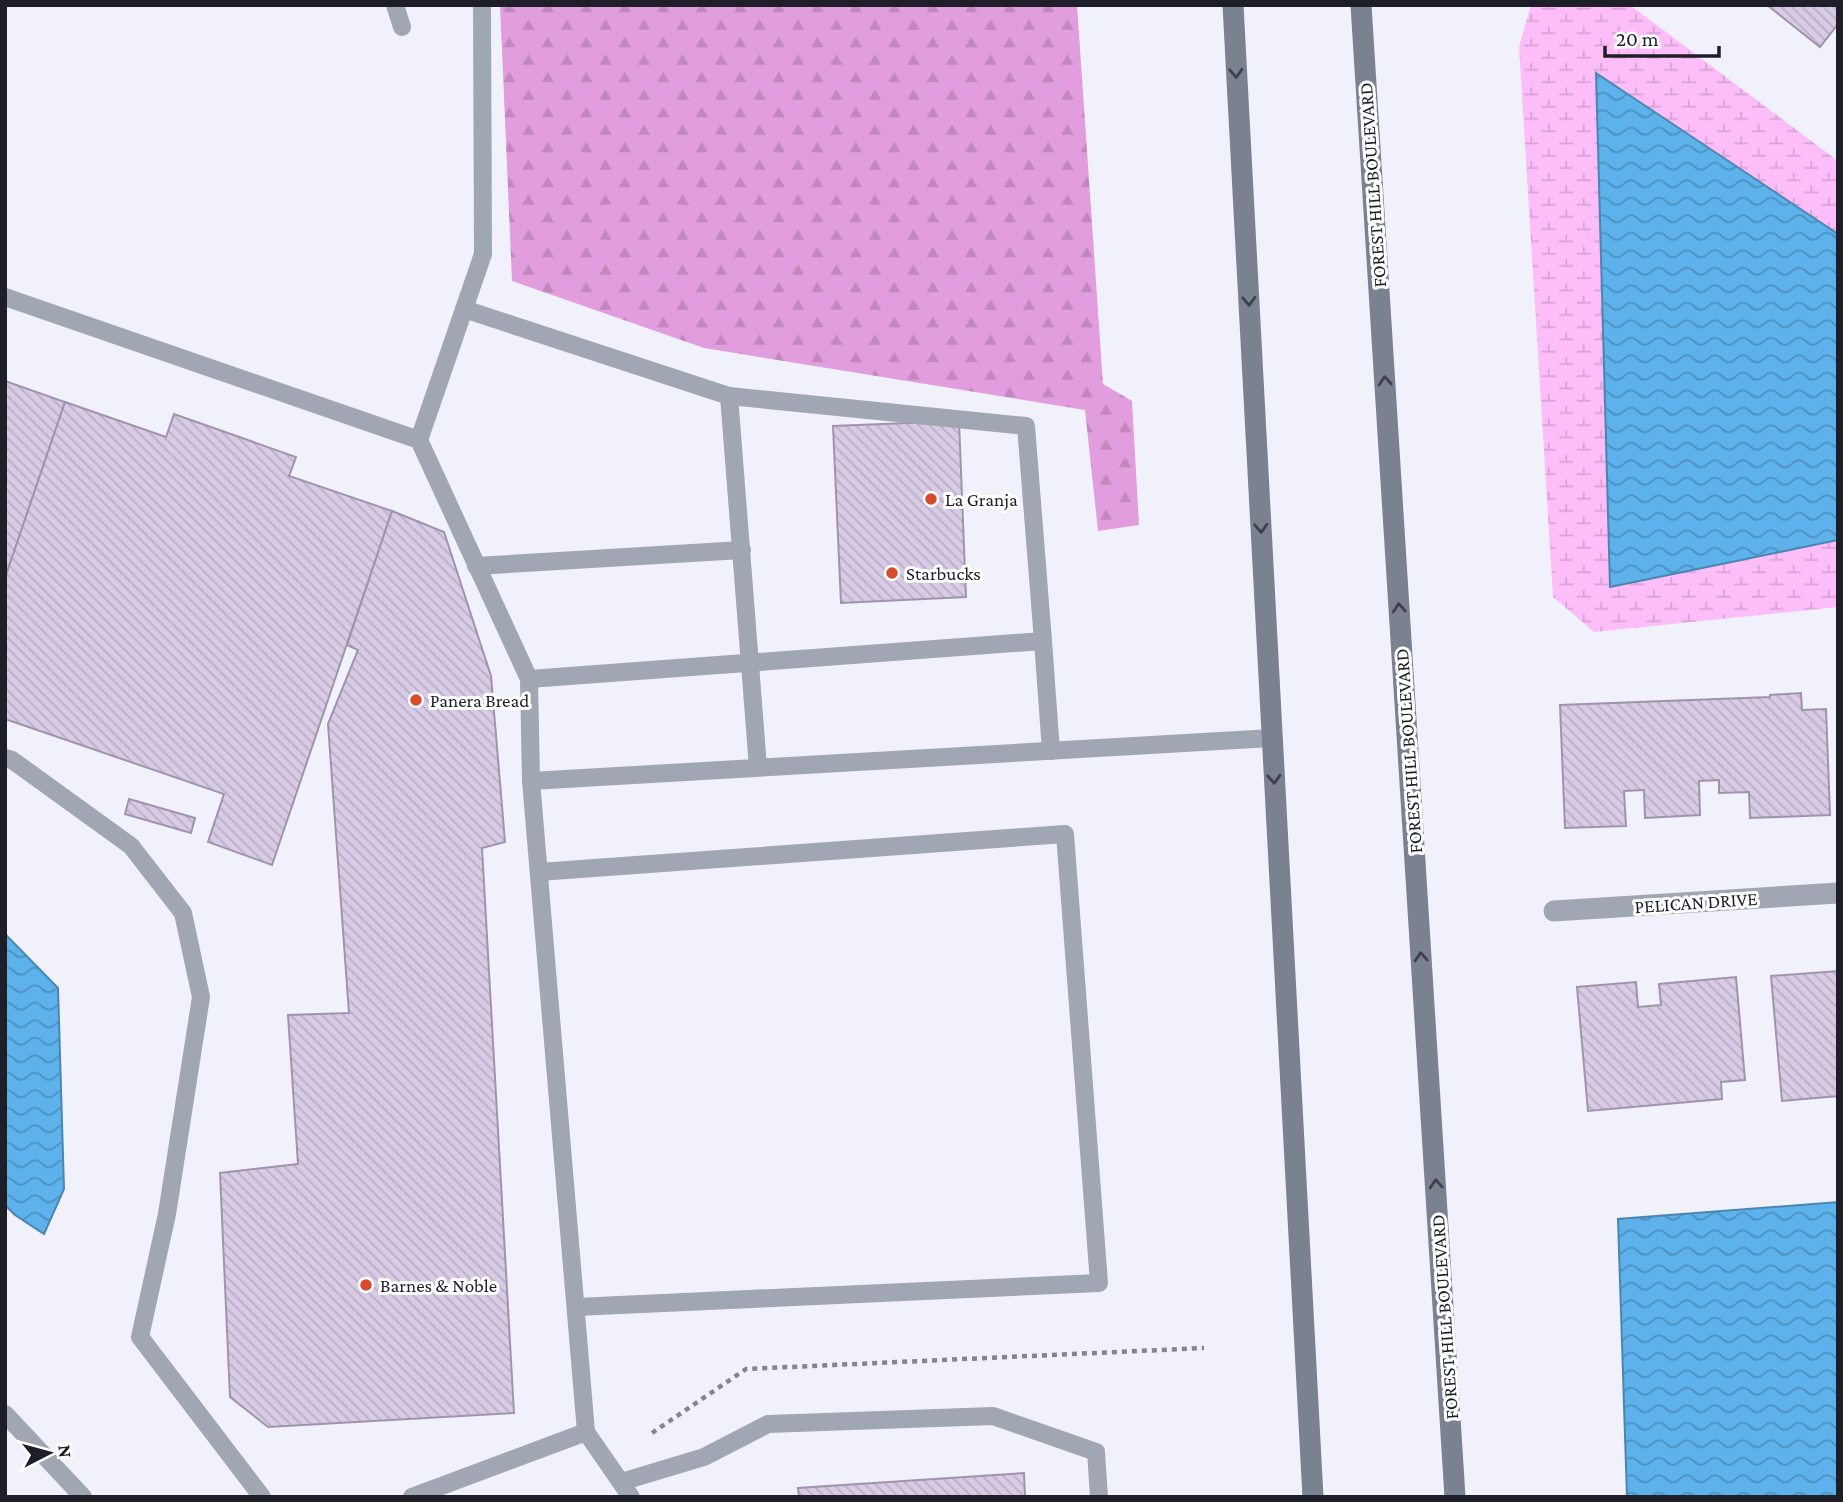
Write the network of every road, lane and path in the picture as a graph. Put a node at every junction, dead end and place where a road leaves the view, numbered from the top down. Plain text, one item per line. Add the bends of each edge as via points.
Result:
1 (395, 5) edge
2 (482, 5) edge
3 (1233, 5) edge
4 (1361, 5) edge
5 (402, 27) dead end
6 (5, 297) edge
7 (464, 309) junction
8 (729, 396) junction
9 (419, 440) junction
10 (742, 550) junction
11 (476, 566) junction
12 (1043, 641) junction
13 (751, 663) junction
14 (529, 679) junction
15 (1272, 738) junction
16 (1051, 751) junction
17 (5, 758) edge
18 (758, 767) junction
19 (531, 781) junction
20 (539, 872) junction
21 (1838, 892) edge
22 (1554, 911) dead end
23 (576, 1307) junction
24 (1204, 1348) dead end
25 (5, 1414) edge
26 (586, 1432) junction
27 (652, 1433) dead end
28 (626, 1490) edge
29 (83, 1497) edge
30 (262, 1497) edge
31 (412, 1497) edge
32 (1099, 1497) edge
33 (1313, 1497) edge
34 (1455, 1497) edge

1 - 5 lane
2 - 7 lane via 484,254
3 -> 15 main road
34 -> 4 main road, FOREST HILL BOULEVARD
6 - 9 lane
7 - 8 lane
7 - 9 lane
8 - 10 lane
8 - 12 lane via 1026,426
9 - 11 lane
10 - 11 lane
10 - 13 lane
11 - 14 lane
12 - 13 lane
12 - 16 lane
13 - 14 lane
13 - 18 lane
14 - 19 lane
15 - 16 lane
15 -> 33 main road
16 - 18 lane
17 - 30 lane via 131,846 183,913 201,997 167,1214 140,1337
18 - 19 lane
19 - 20 lane
20 - 23 lane
20 - 23 lane via 1066,834 1099,1283
21 - 22 street, PELICAN DRIVE
23 - 26 lane
24 - 27 path via 747,1369
25 - 29 lane
26 - 28 lane
26 - 31 lane
28 - 32 lane via 768,1424 993,1416 1096,1452

